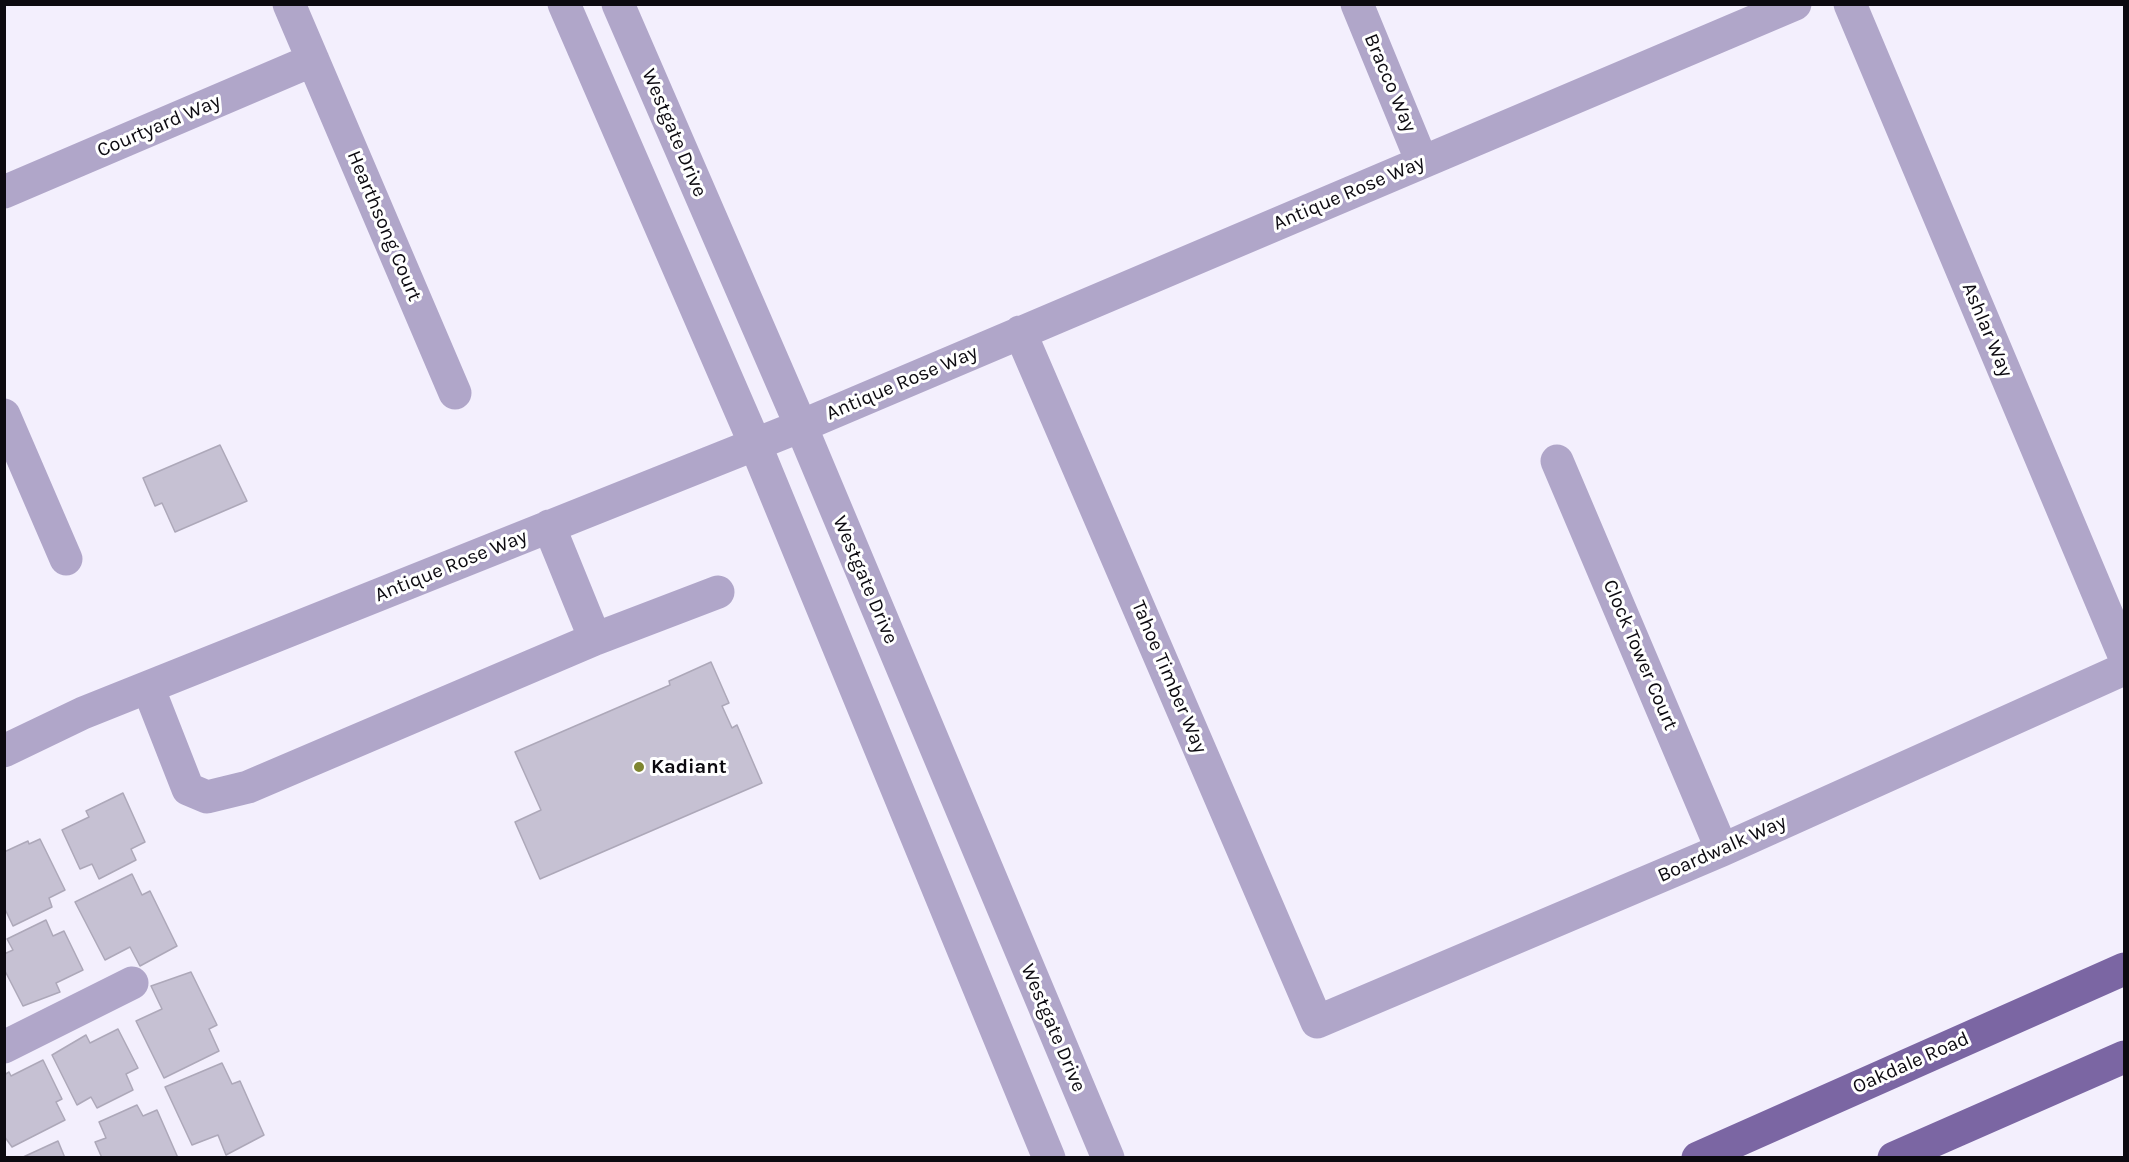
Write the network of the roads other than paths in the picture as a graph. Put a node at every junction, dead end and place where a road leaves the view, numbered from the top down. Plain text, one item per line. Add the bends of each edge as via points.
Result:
1 (290, 4) edge
2 (564, 4) edge
3 (618, 4) edge
4 (1357, 4) edge
5 (1794, 4) edge
6 (1850, 4) edge
7 (313, 60) junction
8 (1422, 162) junction
9 (4, 192) edge
10 (1020, 332) junction
11 (455, 393) dead end
12 (4, 415) edge
13 (801, 426) junction
14 (755, 444) junction
15 (1557, 461) dead end
16 (549, 526) junction
17 (66, 559) dead end
18 (718, 591) dead end
19 (595, 639) junction
20 (2124, 655) edge
21 (2124, 669) edge
22 (148, 687) junction
23 (4, 751) edge
24 (1722, 850) junction
25 (2124, 969) edge
26 (132, 984) dead end
27 (1317, 1022) joint
28 (4, 1047) edge
29 (2124, 1057) edge
30 (1049, 1158) edge
31 (1108, 1158) edge
32 (1698, 1158) edge
33 (1894, 1158) edge

1 - 7 street, Hearthsong Court
2 - 14 street
3 - 13 street, Westgate Drive
4 - 8 street, Bracco Way
5 - 8 street, Antique Rose Way
6 - 20 street, Ashlar Way
7 - 9 street, Courtyard Way
7 - 11 street, Hearthsong Court
8 - 10 street, Antique Rose Way
10 - 13 street, Antique Rose Way
10 - 27 street, Tahoe Timber Way
12 - 17 street
13 - 14 street, Antique Rose Way
13 - 31 street, Westgate Drive
14 - 16 street, Antique Rose Way
14 - 30 street
15 - 24 street, Clock Tower Court
16 - 19 street
16 - 22 street, Antique Rose Way
18 - 19 street
19 - 22 street via 248,787 207,797 188,789
21 - 24 street, Boardwalk Way
22 - 23 street, Antique Rose Way
24 - 27 street, Boardwalk Way
25 - 32 main road, Oakdale Road
26 - 28 street
29 - 33 main road

